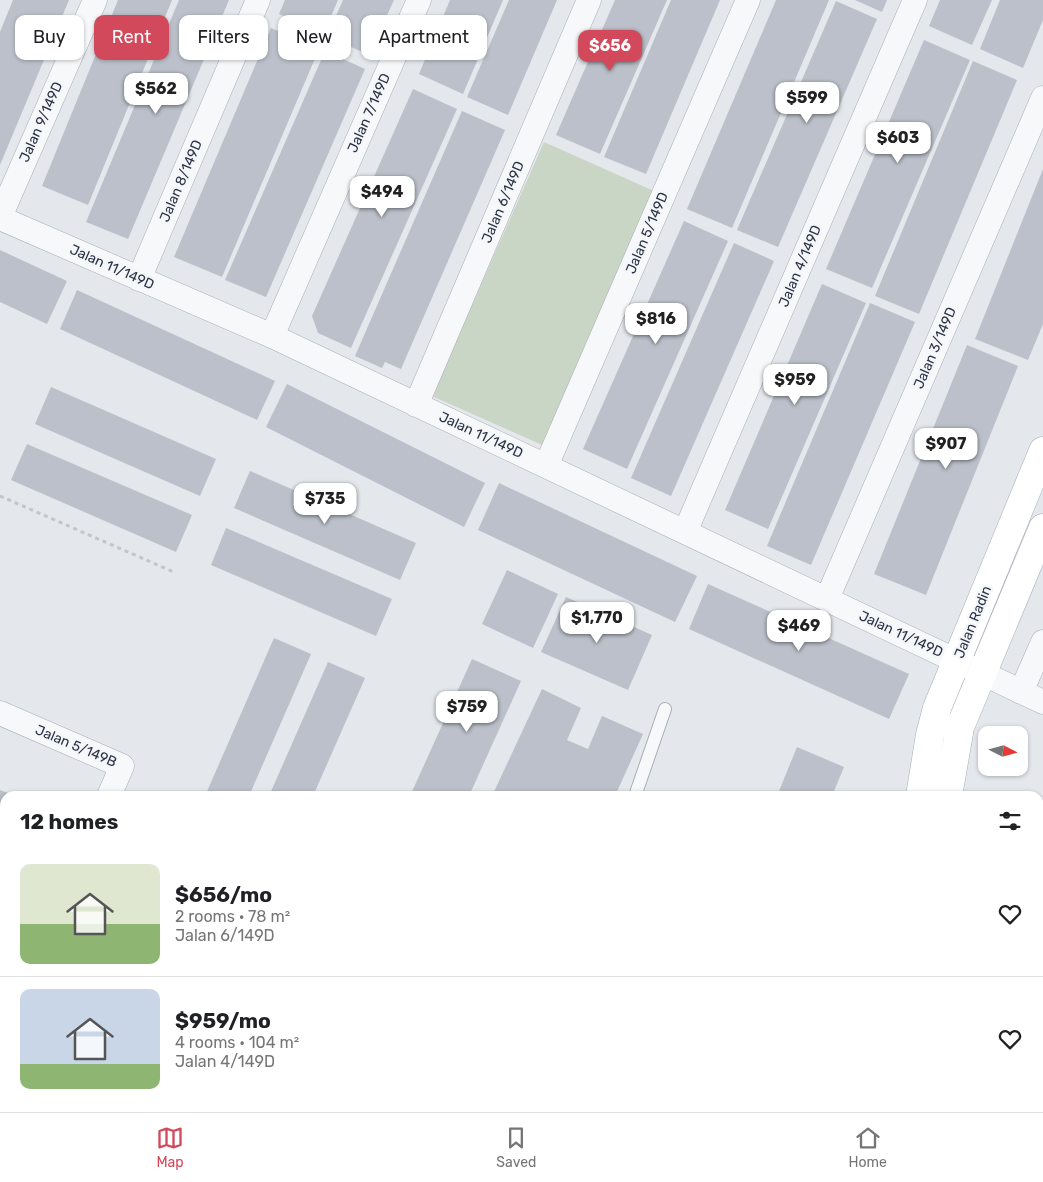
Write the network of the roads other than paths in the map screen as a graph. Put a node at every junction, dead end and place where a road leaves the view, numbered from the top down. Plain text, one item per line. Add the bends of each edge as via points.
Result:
1 (95, 0) edge
2 (258, 0) edge
3 (419, 0) edge
4 (589, 0) edge
5 (748, 0) edge
6 (915, 0) edge
7 (1043, 98) edge
8 (0, 217) edge
9 (139, 280) junction
10 (272, 336) junction
11 (416, 405) junction
12 (1043, 452) edge
13 (546, 466) junction
14 (1043, 528) edge
15 (685, 532) junction
16 (826, 599) junction
17 (1043, 642) edge
18 (957, 661) junction
19 (982, 674) junction
20 (1021, 692) junction
21 (1043, 702) edge
22 (665, 709) dead end
23 (0, 713) edge
24 (111, 791) edge
25 (637, 791) edge
26 (921, 791) edge
27 (949, 791) edge

1 - 8 street, Jalan 9/149D
2 - 9 street, Jalan 8/149D
3 - 10 street, Jalan 7/149D
4 - 11 street, Jalan 6/149D
5 - 13 street, Jalan 5/149D
6 - 15 street, Jalan 4/149D
7 - 16 street, Jalan 3/149D
8 - 9 street, Jalan 11/149D
9 - 10 street, Jalan 11/149D
10 - 11 street, Jalan 11/149D
11 - 13 street, Jalan 11/149D
12 - 18 street, Jalan Radin
13 - 15 street, Jalan 11/149D
14 - 19 street, Jalan Radin
15 - 16 street, Jalan 11/149D
16 - 18 street, Jalan 11/149D
17 - 20 street
18 - 19 street, Jalan 11/149D
18 - 26 street, Jalan Radin via 932,722
19 - 20 street, Jalan 11/149D
19 - 27 street, Jalan Radin via 960,727
20 - 21 street, Jalan 11/149D
22 - 25 lane
23 - 24 street, Jalan 5/149B via 122,766

